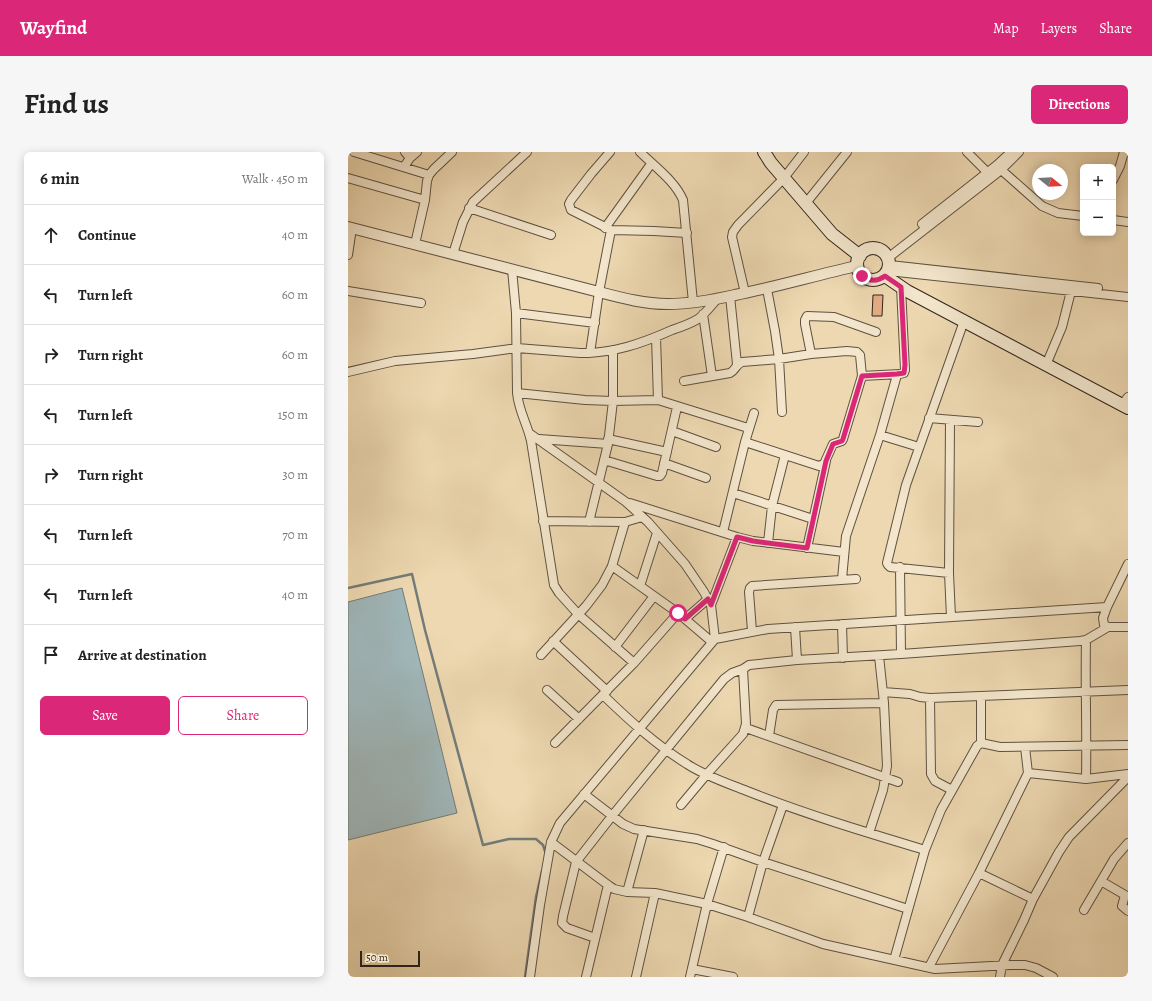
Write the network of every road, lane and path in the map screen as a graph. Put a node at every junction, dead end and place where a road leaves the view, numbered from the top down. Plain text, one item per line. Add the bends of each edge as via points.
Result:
1 (354, 152) edge
2 (417, 152) edge
3 (452, 152) edge
4 (527, 152) edge
5 (610, 152) edge
6 (640, 152) edge
7 (804, 152) edge
8 (848, 152) edge
9 (967, 152) edge
10 (1011, 152) edge
11 (1019, 152) edge
12 (1124, 152) edge
13 (767, 153) edge
14 (408, 155) edge
15 (651, 164) junction
16 (404, 167) junction
17 (999, 167) junction
18 (1116, 174) edge
19 (429, 175) junction
20 (990, 175) junction
21 (348, 178) edge
22 (784, 178) junction
23 (425, 200) junction
24 (806, 203) junction
25 (469, 208) junction
26 (1080, 216) edge
27 (1116, 220) edge
28 (1128, 222) edge
29 (350, 227) edge
30 (608, 229) junction
31 (687, 233) junction
32 (551, 235) dead end
33 (415, 244) junction
34 (452, 254) junction
35 (348, 255) edge
36 (858, 261) junction
37 (887, 265) junction
38 (512, 269) junction
39 (901, 287) junction
40 (767, 289) junction
41 (348, 291) edge
42 (1071, 291) junction
43 (599, 292) junction
44 (1128, 292) edge
45 (746, 293) junction
46 (730, 296) junction
47 (1128, 297) edge
48 (717, 299) junction
49 (693, 302) junction
50 (421, 303) dead end
51 (516, 313) junction
52 (703, 314) junction
53 (964, 321) junction
54 (595, 322) junction
55 (876, 332) dead end
56 (656, 337) junction
57 (517, 348) junction
58 (613, 350) junction
59 (590, 354) junction
60 (811, 354) junction
61 (778, 359) junction
62 (737, 364) junction
63 (1046, 365) junction
64 (348, 372) edge
65 (897, 374) junction
66 (712, 376) junction
67 (862, 376) junction
68 (684, 381) dead end
69 (517, 393) junction
70 (658, 400) junction
71 (613, 401) junction
72 (1126, 403) edge
73 (677, 407) junction
74 (782, 412) dead end
75 (754, 413) dead end
76 (929, 418) junction
77 (950, 420) junction
78 (978, 422) dead end
79 (748, 428) junction
80 (672, 431) junction
81 (529, 433) junction
82 (880, 435) junction
83 (538, 439) junction
84 (608, 442) junction
85 (745, 442) junction
86 (716, 447) dead end
87 (919, 447) junction
88 (667, 452) junction
89 (785, 455) junction
90 (604, 460) junction
91 (826, 461) junction
92 (664, 463) junction
93 (706, 478) dead end
94 (599, 482) junction
95 (733, 493) junction
96 (626, 502) junction
97 (772, 506) junction
98 (642, 517) junction
99 (813, 519) junction
100 (543, 521) junction
101 (589, 522) junction
102 (625, 522) junction
103 (723, 532) junction
104 (657, 533) junction
105 (737, 537) junction
106 (768, 543) junction
107 (807, 548) junction
108 (844, 552) junction
109 (1128, 564) edge
110 (612, 566) junction
111 (900, 567) junction
112 (949, 573) junction
113 (856, 578) dead end
114 (842, 579) junction
115 (640, 586) junction
116 (654, 596) junction
117 (709, 602) junction
118 (1106, 607) junction
119 (678, 613) junction
120 (578, 614) junction
121 (951, 617) junction
122 (685, 619) junction
123 (901, 620) junction
124 (842, 624) junction
125 (795, 627) junction
126 (1108, 627) junction
127 (1128, 627) edge
128 (752, 631) junction
129 (1086, 640) junction
130 (553, 641) junction
131 (714, 641) junction
132 (616, 647) junction
133 (901, 654) junction
134 (541, 655) dead end
135 (879, 656) junction
136 (843, 658) junction
137 (797, 660) junction
138 (634, 663) junction
139 (743, 669) junction
140 (547, 690) dead end
141 (1128, 690) edge
142 (1085, 691) junction
143 (883, 692) junction
144 (605, 693) junction
145 (981, 696) junction
146 (930, 698) junction
147 (884, 703) junction
148 (579, 719) junction
149 (746, 728) junction
150 (639, 729) junction
151 (769, 736) junction
152 (555, 743) dead end
153 (981, 743) junction
154 (1128, 745) edge
155 (1086, 746) junction
156 (1025, 747) junction
157 (667, 750) junction
158 (1028, 773) junction
159 (707, 774) junction
160 (1128, 776) edge
161 (885, 778) junction
162 (1086, 779) junction
163 (898, 782) dead end
164 (952, 790) junction
165 (584, 794) junction
166 (681, 805) dead end
167 (783, 805) junction
168 (612, 816) junction
169 (644, 830) junction
170 (869, 833) junction
171 (551, 842) junction
172 (1128, 843) edge
173 (724, 847) junction
174 (925, 850) junction
175 (576, 862) junction
176 (763, 862) junction
177 (979, 873) junction
178 (1101, 881) junction
179 (608, 885) junction
180 (627, 892) junction
181 (655, 893) junction
182 (1033, 899) junction
183 (707, 904) junction
184 (908, 909) junction
185 (1084, 910) dead end
186 (1128, 911) edge
187 (748, 917) junction
188 (595, 938) junction
189 (894, 960) junction
190 (1002, 965) junction
191 (929, 967) junction
192 (948, 968) junction
193 (691, 973) edge
194 (530, 977) edge
195 (586, 977) edge
196 (636, 977) edge
197 (733, 977) edge
198 (947, 977) edge
199 (1000, 977) edge
200 (1053, 977) edge

1 - 16 street
2 - 14 street
3 - 19 street
4 - 25 street
5 - 30 street via 569,204 571,210
6 - 15 street
7 - 22 street
8 - 24 street
9 - 20 street
10 - 17 street
11 - 17 street
12 - 18 street
13 - 22 main road
14 - 16 street
15 - 30 street
15 - 31 street via 680,193
16 - 19 street
17 - 20 street
17 - 26 street via 1042,206 1058,213
19 - 23 street
20 - 37 street
21 - 23 street
22 - 24 main road
22 - 45 street via 733,232 732,237
23 - 33 street
24 - 36 main road
25 - 32 street
25 - 34 street
27 - 28 street
29 - 33 street
29 - 35 street
30 - 31 street
30 - 43 street
31 - 49 street
33 - 34 street
34 - 38 street
36 - 37 main road via 866,250 875,248 881,250
36 - 37 main road via 862,276 873,281 881,279
36 - 40 street
37 - 39 main road
37 - 42 street
37 - 44 street
38 - 43 street
38 - 51 street
39 - 53 main road
39 - 65 street via 905,365 904,373
40 - 45 street
40 - 61 street
41 - 50 street
42 - 47 street
42 - 63 street via 1062,327
43 - 49 street via 638,302
43 - 54 street
45 - 46 street
46 - 48 street
46 - 62 street
48 - 49 street
48 - 52 street
51 - 54 street
51 - 57 street
52 - 56 street
52 - 66 street
53 - 63 main road
53 - 76 street
54 - 59 street
55 - 60 street via 834,317 807,316 805,324
56 - 58 street
56 - 70 street
57 - 59 street
57 - 64 street via 395,361
57 - 69 street
58 - 59 street
58 - 71 street
60 - 61 street
60 - 67 street via 857,352 860,356
61 - 62 street
61 - 74 street
62 - 66 street via 733,372
63 - 72 main road
65 - 67 street
65 - 82 street
66 - 68 street
67 - 91 street via 843,439 833,444
69 - 71 street
69 - 81 street via 521,414
70 - 71 street
70 - 73 street
71 - 84 street
73 - 79 street
73 - 80 street
75 - 79 street
76 - 77 street
76 - 87 street
77 - 78 street
77 - 112 street
79 - 85 street
80 - 86 street
80 - 88 street
81 - 83 street
81 - 100 street
82 - 87 street
82 - 108 street via 846,536
83 - 84 street
83 - 94 street
84 - 88 street
84 - 90 street
85 - 89 street
85 - 95 street
87 - 111 street via 906,485 888,560 890,567
88 - 92 street
89 - 91 street via 819,466
89 - 97 street
90 - 92 street via 657,476 661,475
90 - 94 street
91 - 99 street
92 - 93 street
94 - 96 street
94 - 101 street
95 - 97 street
95 - 103 street
96 - 98 street
96 - 103 street
97 - 99 street
97 - 106 street
98 - 102 street
98 - 104 street
99 - 107 street
100 - 101 street
100 - 120 street via 554,585
101 - 102 street
102 - 110 street
103 - 105 street
104 - 115 street
104 - 117 street via 685,564
105 - 106 street
105 - 117 street
106 - 107 street
107 - 108 street
108 - 114 street
109 - 118 street
110 - 115 street
110 - 120 street via 602,585
111 - 112 street
111 - 123 street
112 - 121 street
113 - 114 street
114 - 128 street via 752,586 749,592
115 - 116 street
116 - 119 street
116 - 132 street
117 - 122 street
117 - 131 street
118 - 121 street
118 - 126 street via 1103,618 1104,625
119 - 122 street
119 - 138 street
120 - 130 street
120 - 132 street
121 - 123 street
122 - 131 street
123 - 124 street
123 - 133 street
124 - 125 street
124 - 136 street
125 - 128 street
125 - 137 street
126 - 127 street
126 - 129 street
128 - 131 street
129 - 133 street
129 - 142 street
130 - 134 street
130 - 144 street
131 - 150 street
132 - 138 street
133 - 135 street
135 - 136 street
135 - 143 street
136 - 137 street
137 - 139 street via 749,665
138 - 144 street
139 - 149 street
139 - 157 street via 724,679
140 - 148 street
141 - 142 street
142 - 145 street
142 - 155 street
143 - 146 street
143 - 147 street
144 - 148 street
144 - 150 street
145 - 146 street
145 - 153 street
146 - 164 street via 931,774 935,781
147 - 151 street via 776,705
147 - 161 street
148 - 152 street
149 - 151 street
149 - 159 street
150 - 157 street
150 - 165 street
151 - 161 street
153 - 156 street via 1000,747
153 - 164 street
154 - 155 street
155 - 156 street
155 - 162 street
156 - 158 street
157 - 159 street via 686,764
157 - 168 street
158 - 162 street
158 - 177 street
159 - 166 street
159 - 167 street
160 - 162 street
160 - 182 street via 1069,837
161 - 163 street
161 - 170 street
164 - 174 street
165 - 168 street
165 - 171 street via 560,823
167 - 170 street
167 - 176 street
168 - 169 street via 634,829
168 - 175 street
169 - 173 street via 697,839
169 - 180 street
170 - 174 street
171 - 175 street
171 - 194 street
172 - 178 street via 1114,859
173 - 176 street
173 - 183 street
174 - 184 street
175 - 179 street
175 - 188 street via 562,923 567,928
176 - 184 street
176 - 187 street
177 - 182 street
177 - 191 street
178 - 185 street
178 - 186 street via 1125,895 1122,906
179 - 180 street
179 - 188 street
180 - 181 street
181 - 183 street
181 - 196 street
182 - 190 street
183 - 187 street
183 - 193 street
184 - 189 street
187 - 189 street via 823,944
188 - 195 street
189 - 191 street
190 - 192 street
190 - 199 street
190 - 200 street via 1025,965
191 - 192 street
192 - 198 street
193 - 197 street

